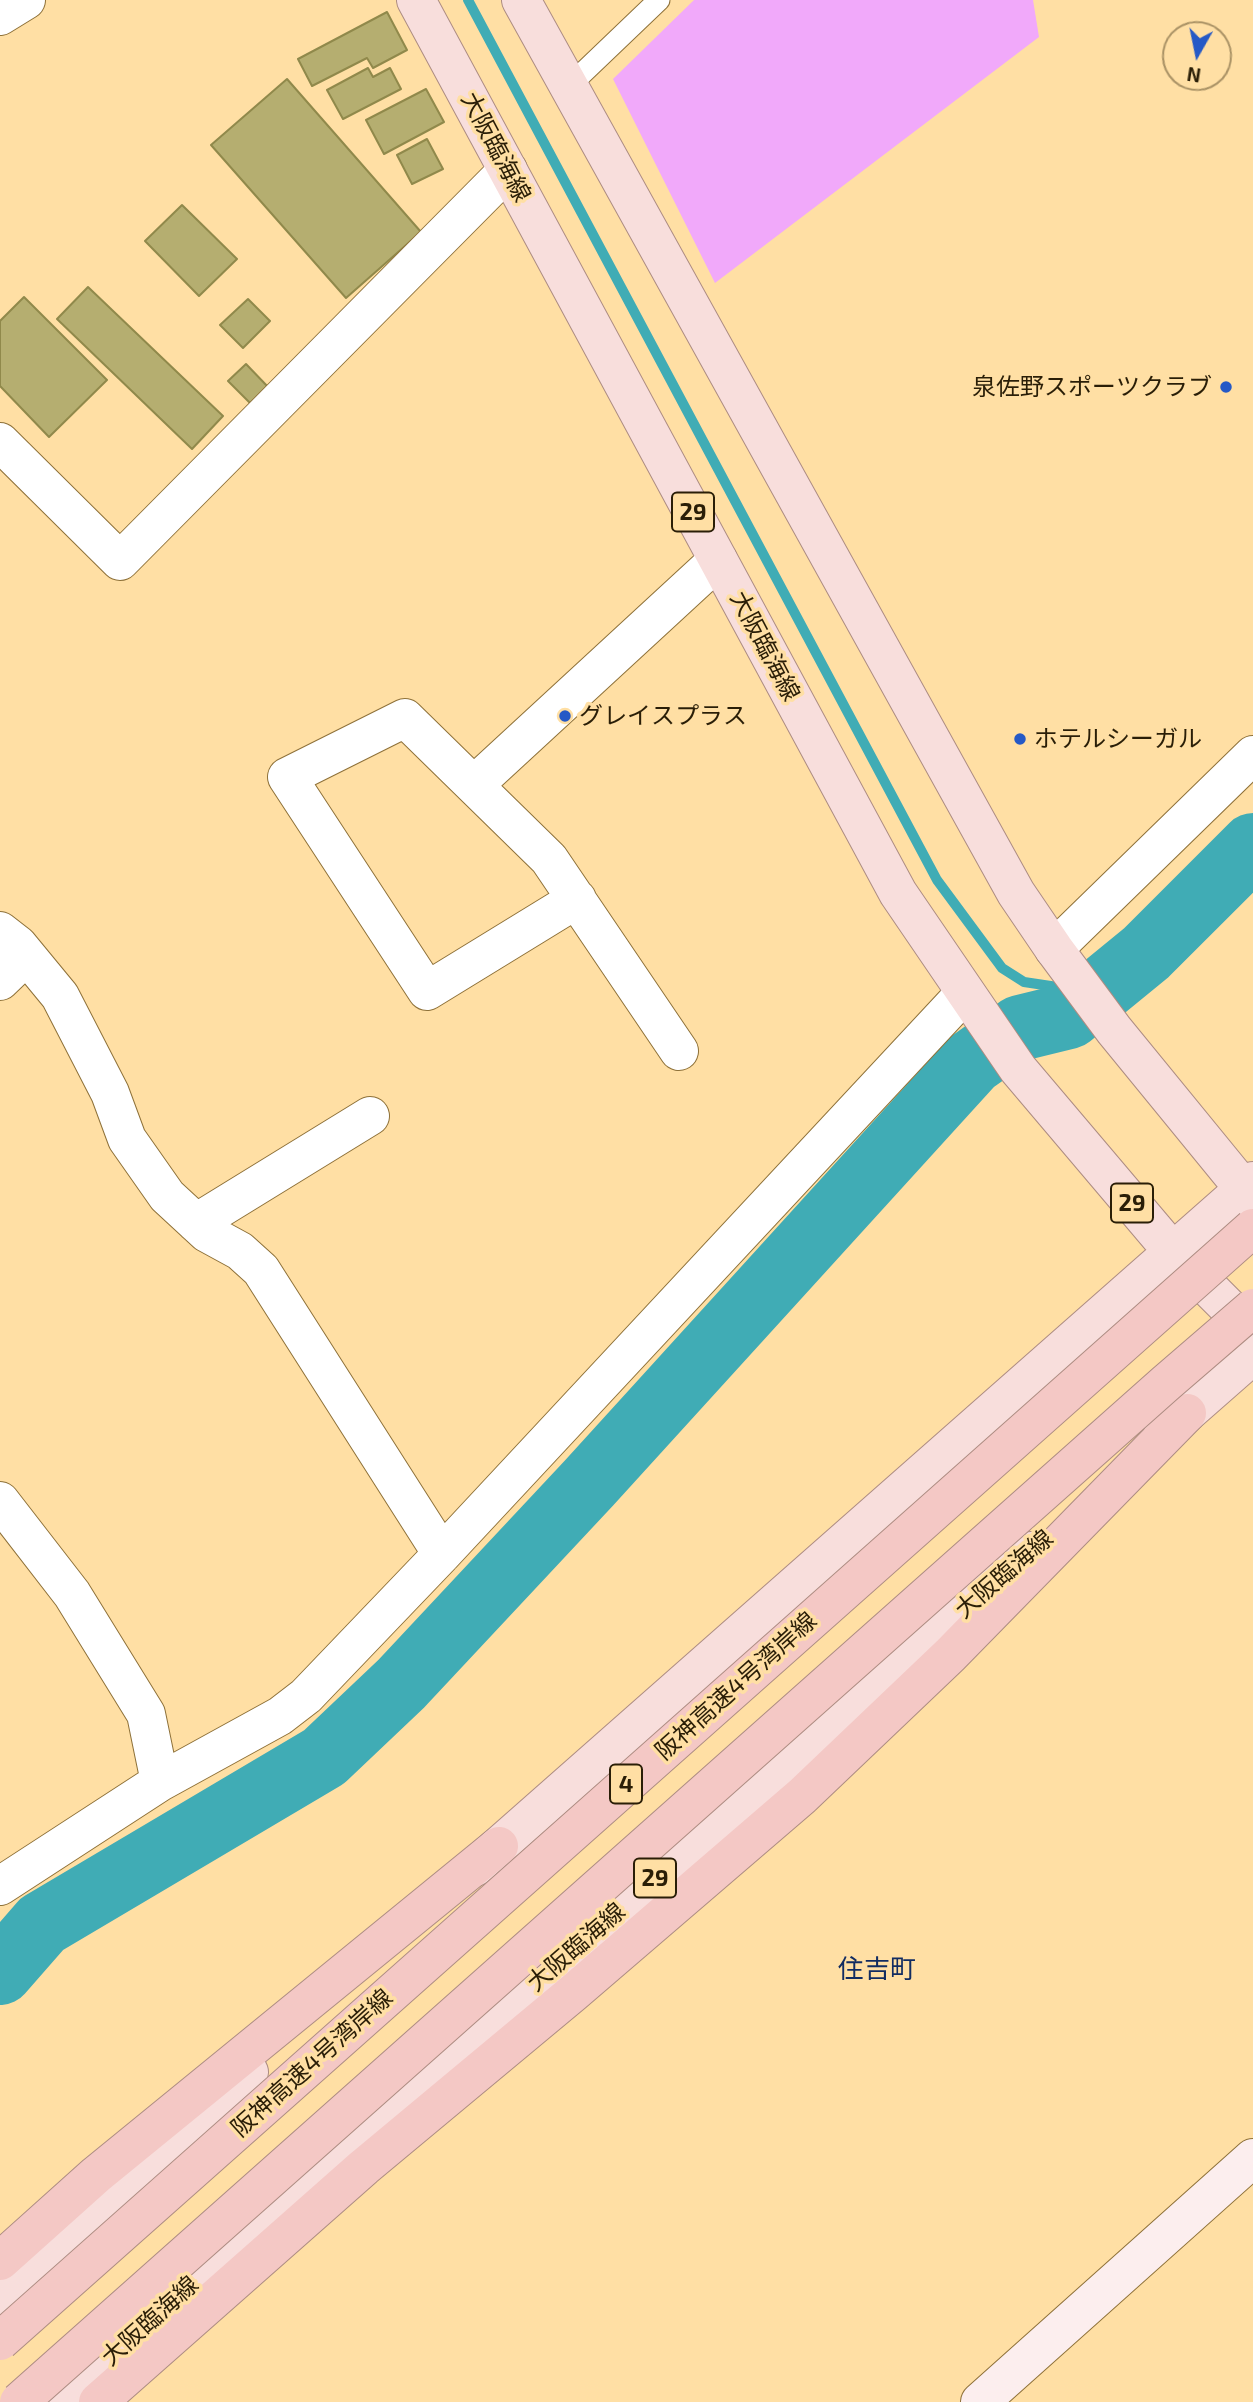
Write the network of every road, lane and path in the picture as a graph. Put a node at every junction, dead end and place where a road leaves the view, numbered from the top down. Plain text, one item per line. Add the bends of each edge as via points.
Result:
1 (26, 0) edge
2 (416, 0) edge
3 (522, 0) edge
4 (659, 0) edge
5 (0, 16) edge
6 (568, 87) junction
7 (508, 170) junction
8 (0, 442) edge
9 (718, 560) junction
10 (1253, 755) edge
11 (474, 785) junction
12 (578, 899) junction
13 (9, 956) edge
14 (1060, 957) junction
15 (974, 1005) junction
16 (679, 1051) dead end
17 (370, 1116) dead end
18 (1250, 1190) edge
19 (196, 1223) junction
20 (1253, 1228) edge
21 (1173, 1252) junction
22 (1253, 1308) edge
23 (1253, 1332) edge
24 (1253, 1355) edge
25 (1188, 1413) junction
26 (0, 1501) edge
27 (442, 1554) junction
28 (160, 1782) junction
29 (499, 1846) junction
30 (0, 1886) edge
31 (1253, 2158) edge
32 (0, 2262) edge
33 (0, 2296) edge
34 (0, 2341) edge
35 (19, 2402) edge
36 (59, 2402) edge
37 (98, 2402) edge
38 (981, 2402) edge

1 - 5 street
2 - 7 main road, 大阪臨海線 / 29
3 - 6 main road, 29
4 - 6 lane
6 - 14 main road, 29 via 1016,893
7 - 8 street via 120,561
7 - 9 main road, 大阪臨海線 / 29
9 - 11 street
9 - 15 main road, 大阪臨海線 / 29 via 898,893
10 - 14 street
11 - 12 street via 549,859
11 - 12 street via 405,718 287,777 427,991
12 - 16 street
13 - 19 street via 60,996 110,1093 127,1139 167,1196
14 - 18 main road, 29 via 1114,1030
15 - 21 main road, 大阪臨海線 / 29 via 1018,1069
15 - 27 street
17 - 19 street
18 - 21 main road, 29
19 - 27 street via 261,1270
20 - 34 highway, 阪神高速4号湾岸線 / 4, bridge
21 - 23 main road, 大阪臨海線 / 29
21 - 29 main road, 29
22 - 35 highway, 4, bridge
24 - 25 main road, 大阪臨海線 / 29
25 - 36 main road, 大阪臨海線 / 29
25 - 37 highway via 950,1655 802,1796 364,2167
26 - 28 street via 72,1594 146,1714
27 - 28 street via 306,1696 280,1716
28 - 30 street
29 - 32 highway via 96,2175
29 - 33 main road, 29
31 - 38 street

